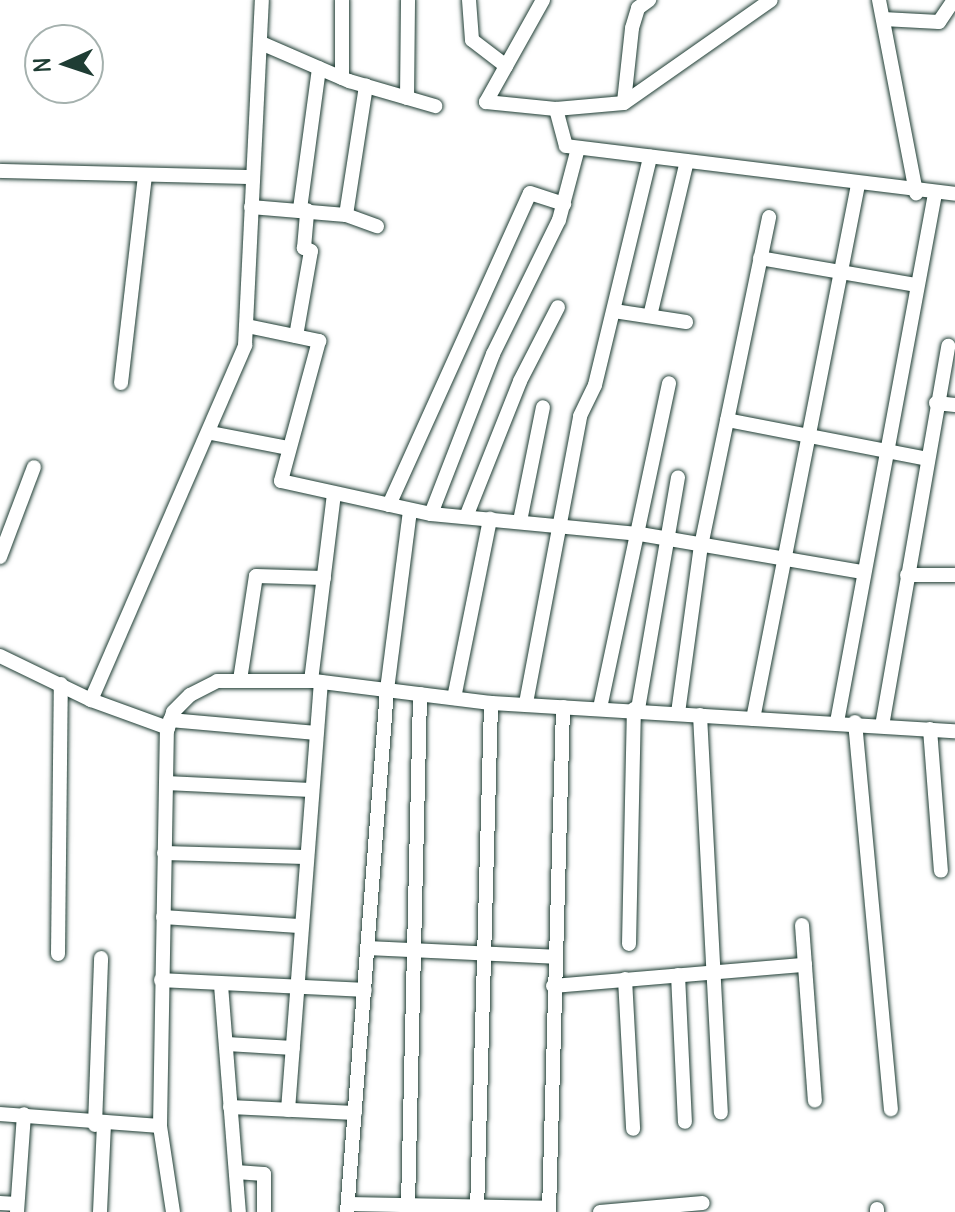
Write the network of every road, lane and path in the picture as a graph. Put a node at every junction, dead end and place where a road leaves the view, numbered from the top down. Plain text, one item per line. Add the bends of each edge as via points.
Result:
1 (262, 0) edge
2 (342, 0) edge
3 (408, 0) edge
4 (469, 0) edge
5 (543, 0) edge
6 (624, 0) edge
7 (771, 0) edge
8 (879, 0) edge
9 (954, 0) edge
10 (646, 3) edge
11 (883, 19) junction
12 (261, 43) junction
13 (506, 66) junction
14 (319, 68) junction
15 (342, 78) junction
16 (366, 86) junction
17 (407, 98) junction
18 (624, 103) junction
19 (435, 106) dead end
20 (556, 109) junction
21 (578, 148) junction
22 (650, 157) junction
23 (687, 161) junction
24 (0, 171) edge
25 (145, 175) junction
26 (251, 177) junction
27 (858, 185) junction
28 (916, 193) junction
29 (935, 194) junction
30 (955, 194) edge
31 (564, 204) junction
32 (251, 207) junction
33 (304, 209) junction
34 (346, 215) junction
35 (769, 217) dead end
36 (377, 226) dead end
37 (760, 258) junction
38 (837, 275) junction
39 (916, 285) junction
40 (558, 307) dead end
41 (614, 311) junction
42 (650, 316) junction
43 (686, 322) dead end
44 (247, 326) junction
45 (296, 336) junction
46 (948, 346) dead end
47 (121, 383) dead end
48 (669, 383) dead end
49 (936, 403) junction
50 (955, 405) edge
51 (543, 407) dead end
52 (727, 420) junction
53 (211, 433) junction
54 (807, 436) junction
55 (288, 448) junction
56 (886, 449) junction
57 (927, 459) junction
58 (34, 467) dead end
59 (678, 477) dead end
60 (334, 494) junction
61 (389, 505) junction
62 (410, 510) junction
63 (431, 514) junction
64 (466, 517) junction
65 (490, 519) junction
66 (520, 521) junction
67 (558, 526) junction
68 (633, 533) junction
69 (666, 539) junction
70 (701, 546) junction
71 (0, 557) edge
72 (786, 560) junction
73 (863, 572) junction
74 (907, 575) junction
75 (955, 575) edge
76 (324, 578) junction
77 (0, 656) edge
78 (240, 680) junction
79 (316, 681) junction
80 (61, 684) junction
81 (387, 690) junction
82 (420, 694) junction
83 (454, 698) junction
84 (91, 700) junction
85 (491, 703) junction
86 (526, 703) junction
87 (563, 707) junction
88 (600, 708) junction
89 (636, 709) junction
90 (678, 713) junction
91 (700, 715) junction
92 (753, 719) junction
93 (837, 722) junction
94 (855, 722) junction
95 (169, 724) junction
96 (882, 726) junction
97 (930, 729) junction
98 (955, 731) edge
99 (316, 733) junction
100 (166, 783) junction
101 (311, 790) junction
102 (164, 853) junction
103 (305, 857) junction
104 (941, 871) dead end
105 (163, 917) junction
106 (802, 925) dead end
107 (299, 926) junction
108 (629, 944) dead end
109 (367, 948) junction
110 (58, 954) dead end
111 (413, 955) junction
112 (483, 955) junction
113 (555, 957) junction
114 (101, 958) dead end
115 (805, 965) junction
116 (713, 972) junction
117 (678, 975) junction
118 (625, 979) junction
119 (161, 980) junction
120 (221, 985) junction
121 (294, 985) junction
122 (553, 986) junction
123 (365, 990) junction
124 (227, 1044) junction
125 (293, 1048) junction
126 (815, 1101) dead end
127 (230, 1107) junction
128 (891, 1109) dead end
129 (288, 1110) junction
130 (721, 1112) dead end
131 (355, 1113) junction
132 (0, 1114) edge
133 (24, 1114) junction
134 (685, 1122) dead end
135 (100, 1125) junction
136 (160, 1126) junction
137 (633, 1129) dead end
138 (236, 1172) junction
139 (0, 1203) edge
140 (402, 1207) edge
141 (697, 1207) edge
142 (17, 1208) edge
143 (348, 1208) edge
144 (477, 1210) edge
145 (549, 1210) edge
146 (100, 1212) edge
147 (173, 1212) edge
148 (239, 1212) edge
149 (264, 1212) edge
150 (600, 1212) edge

1 - 12 street
2 - 15 street
3 - 17 street
4 - 13 street via 472,40
5 - 13 street
6 - 10 street
7 - 18 street
8 - 11 street
9 - 11 street via 939,22
10 - 18 street via 632,28
11 - 28 street
12 - 14 street
12 - 26 street
13 - 20 street via 486,102
14 - 15 street
14 - 33 street
15 - 16 street
16 - 17 street
16 - 34 street
17 - 19 street
18 - 20 street
20 - 21 street via 559,136 566,146
21 - 22 street
21 - 31 street
22 - 23 street
22 - 41 street
23 - 27 street
23 - 42 street
24 - 25 street
25 - 26 street
25 - 47 street
26 - 32 street
27 - 28 street
27 - 38 street
28 - 29 street
29 - 30 street
29 - 39 street
31 - 61 street via 530,193
31 - 63 street via 493,354
32 - 33 street
32 - 44 street
33 - 34 street
33 - 45 street via 304,248 311,251
34 - 36 street
35 - 37 street
37 - 38 street
37 - 52 street
38 - 39 street
38 - 54 street
39 - 56 street
40 - 64 street via 520,381
41 - 42 street
41 - 67 street via 580,416
42 - 43 street
44 - 45 street
44 - 53 street
45 - 55 street via 319,341
46 - 49 street
48 - 68 street
49 - 50 street
49 - 57 street
51 - 66 street
52 - 54 street
52 - 70 street
53 - 55 street
53 - 84 street
54 - 56 street
54 - 72 street
55 - 60 street via 281,481
56 - 57 street
56 - 73 street
57 - 74 street
58 - 71 street
59 - 69 street
60 - 61 street
60 - 76 street
61 - 62 street
62 - 63 street
62 - 81 street
63 - 64 street
64 - 65 street
65 - 66 street
65 - 83 street
66 - 67 street
67 - 68 street
67 - 86 street
68 - 69 street
68 - 88 street
69 - 70 street
69 - 89 street
70 - 72 street
70 - 90 street
72 - 73 street
72 - 92 street
73 - 93 street
74 - 75 street
74 - 96 street
76 - 78 street via 256,576
76 - 79 street
77 - 80 street
78 - 79 street
78 - 95 street via 217,681 190,695
79 - 81 street
79 - 99 street
80 - 84 street
80 - 110 street
81 - 82 street
81 - 109 street
82 - 83 street
82 - 111 street
83 - 85 street
84 - 95 street
85 - 86 street
85 - 112 street
86 - 87 street
87 - 88 street
87 - 113 street
88 - 89 street
89 - 90 street
89 - 108 street
90 - 91 street
91 - 92 street
91 - 116 street
92 - 93 street
93 - 94 street
94 - 96 street
94 - 128 street
95 - 99 street
95 - 100 street
96 - 97 street
97 - 98 street
97 - 104 street
99 - 101 street
100 - 101 street
100 - 102 street
101 - 103 street
102 - 103 street
102 - 105 street
103 - 107 street
105 - 107 street
105 - 119 street
106 - 115 street
107 - 121 street
109 - 111 street
109 - 123 street
111 - 112 street
111 - 140 street
112 - 113 street
112 - 144 street
113 - 122 street
114 - 135 street
115 - 116 street
115 - 126 street
116 - 117 street
116 - 130 street
117 - 118 street
117 - 134 street
118 - 122 street
118 - 137 street
119 - 120 street
119 - 136 street
120 - 121 street
120 - 124 street
121 - 123 street
121 - 125 street
122 - 145 street
123 - 131 street
124 - 125 street
124 - 127 street
125 - 129 street
127 - 129 street
127 - 138 street
129 - 131 street
131 - 143 street
132 - 133 street
133 - 135 street
133 - 142 street
135 - 136 street
135 - 146 street
136 - 147 street
138 - 148 street
138 - 149 street via 264,1174
139 - 142 street
140 - 143 street
140 - 144 street
141 - 150 street
144 - 145 street

